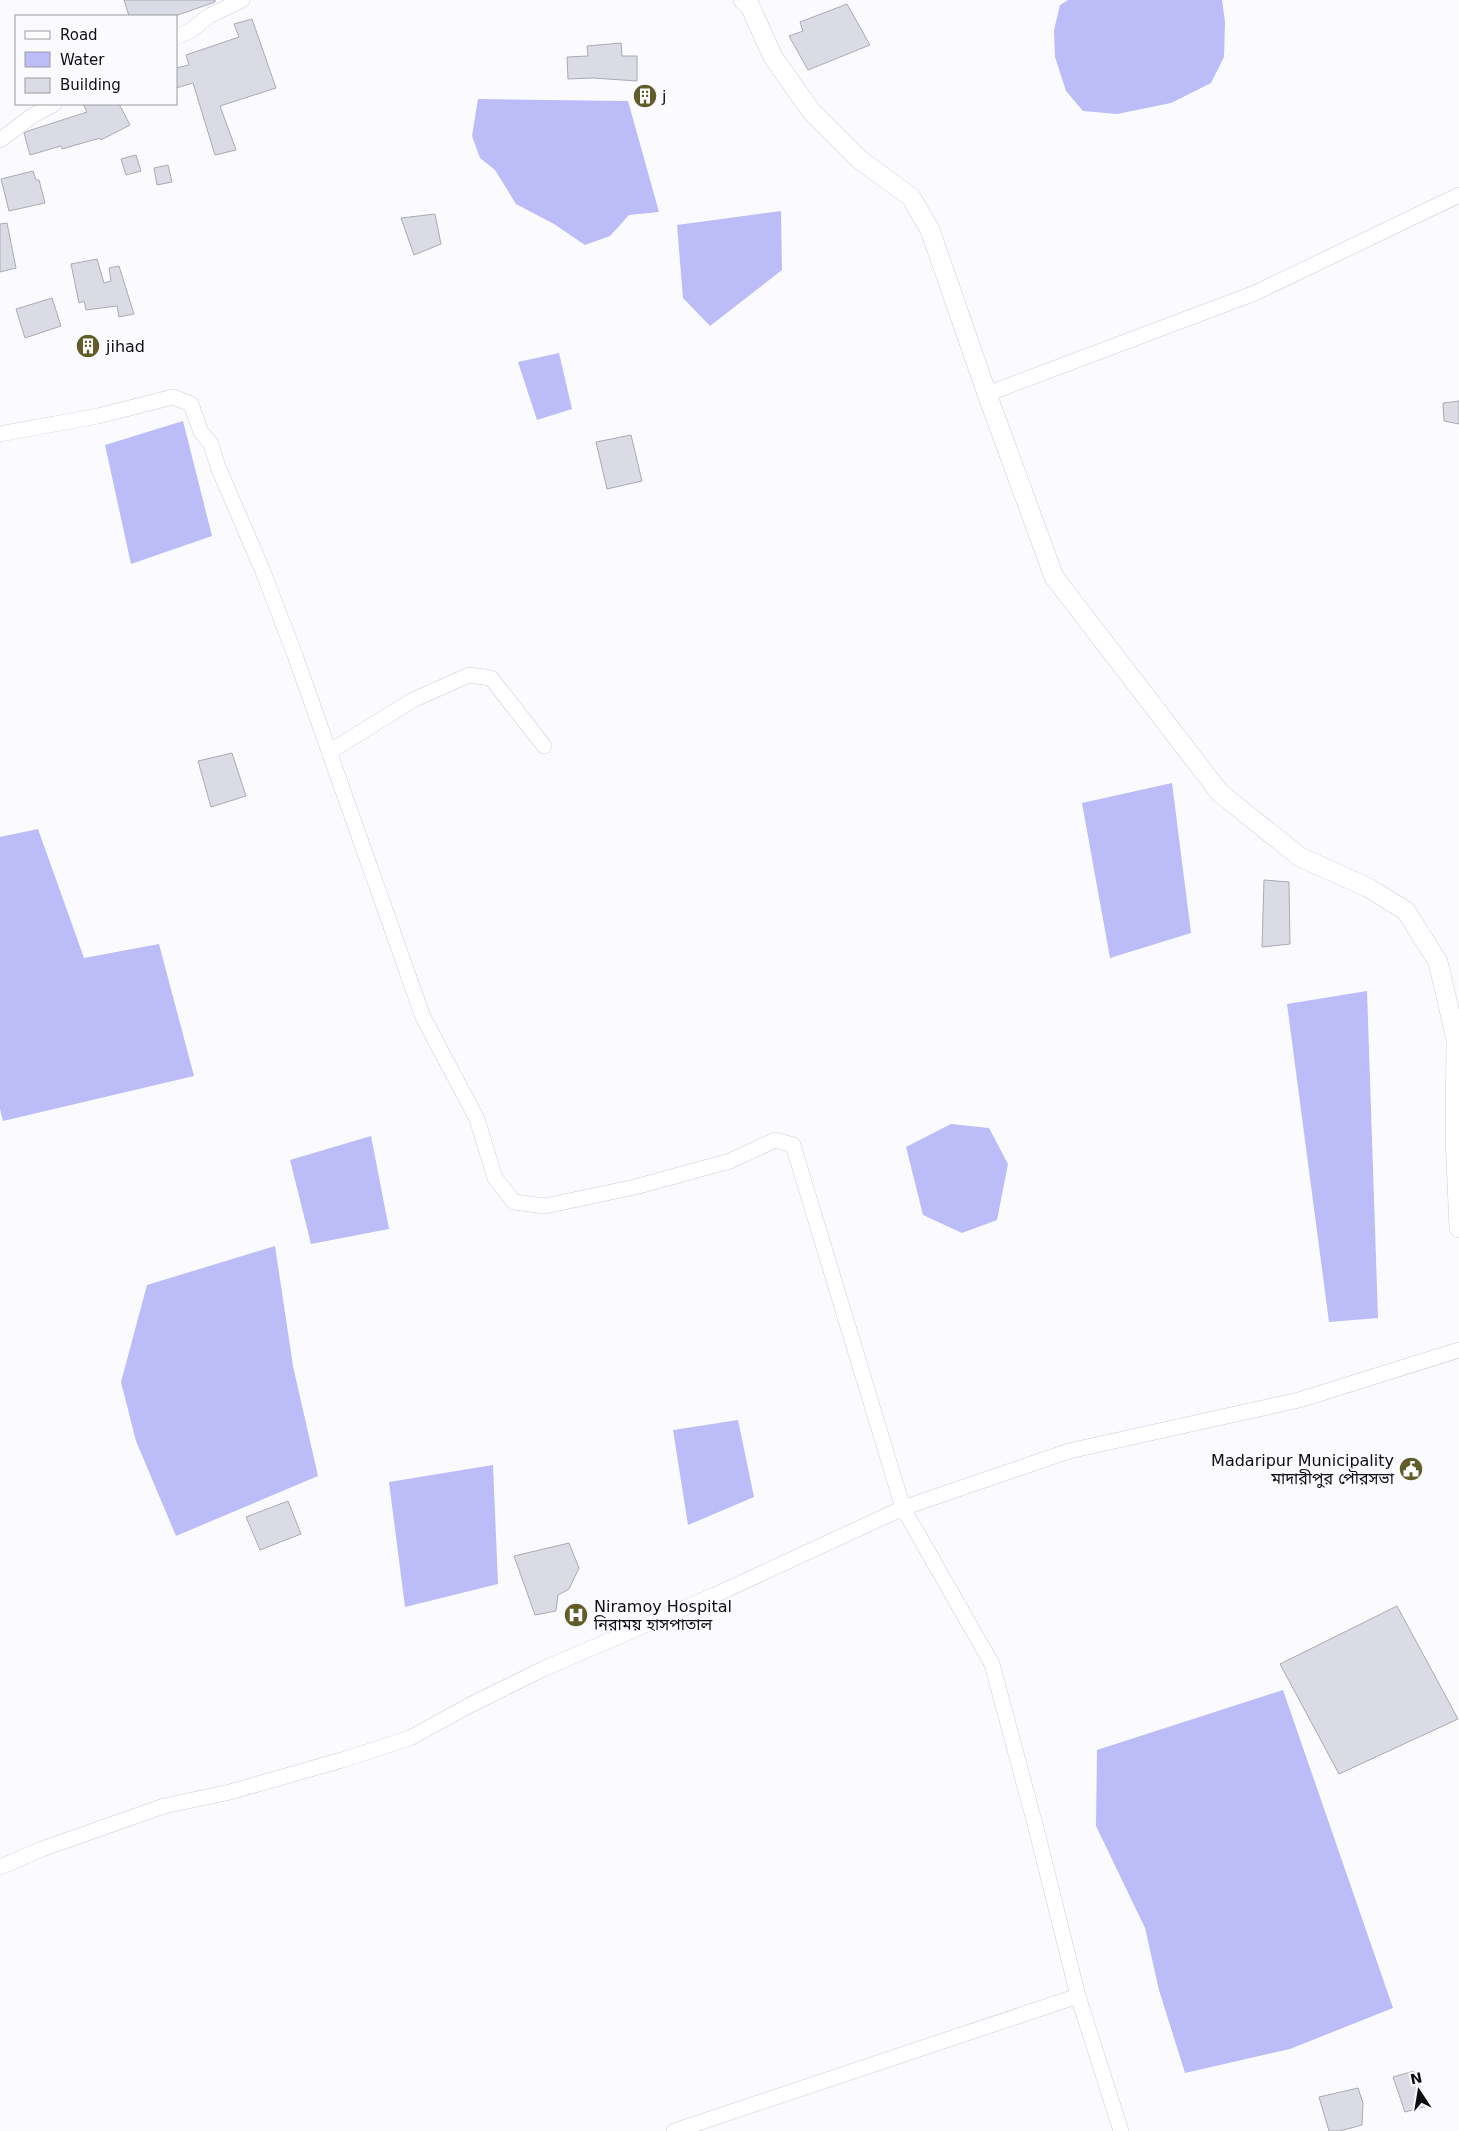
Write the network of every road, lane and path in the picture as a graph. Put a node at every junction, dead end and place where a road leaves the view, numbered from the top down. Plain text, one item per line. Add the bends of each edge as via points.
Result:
1 (242, 0) edge
2 (743, 0) edge
3 (178, 36) edge
4 (52, 105) edge
5 (0, 140) edge
6 (1459, 195) edge
7 (987, 394) junction
8 (0, 434) edge
9 (544, 746) dead end
10 (329, 752) junction
11 (1459, 1228) edge
12 (1459, 1350) edge
13 (903, 1508) junction
14 (0, 1867) edge
15 (1078, 1996) junction
16 (674, 2131) edge
17 (1121, 2131) edge

1 - 3 street
2 - 7 street via 749,4 773,57 811,111 860,160 911,197 930,230
4 - 5 street
6 - 7 street via 1255,293
7 - 11 street via 1054,577 1220,792 1300,857 1369,888 1406,911 1438,962 1456,1038 1455,1136
8 - 10 street via 98,416 173,397 191,404 201,432 211,444 218,468 262,569
9 - 10 street via 491,678 469,675 412,700
10 - 13 street via 423,1017 477,1119 495,1178 514,1202 545,1206 635,1187 730,1161 775,1140 793,1145
12 - 13 street via 1299,1400 1069,1451
13 - 14 street via 715,1595 543,1669 410,1738 238,1790 164,1806
13 - 15 street via 992,1664
15 - 16 street
15 - 17 street

